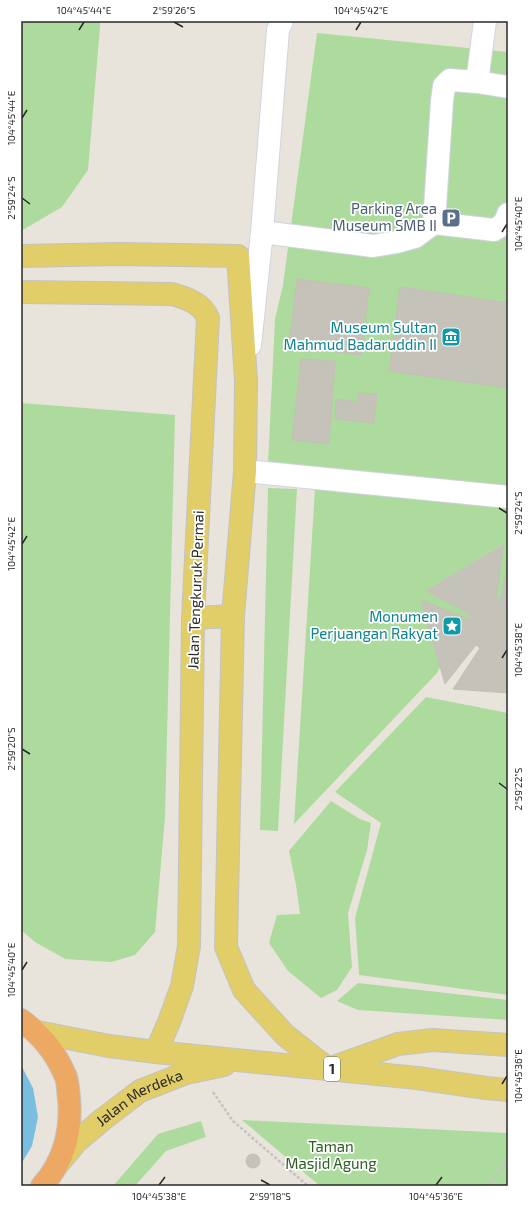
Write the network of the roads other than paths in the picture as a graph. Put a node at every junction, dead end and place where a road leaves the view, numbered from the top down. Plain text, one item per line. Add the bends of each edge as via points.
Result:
1 (485, 21) edge
2 (280, 25) edge
3 (477, 82) junction
4 (508, 87) edge
5 (508, 214) edge
6 (434, 223) junction
7 (262, 232) junction
8 (21, 256) edge
9 (21, 292) edge
10 (246, 381) junction
11 (245, 471) junction
12 (508, 497) edge
13 (233, 616) junction
14 (193, 618) junction
15 (21, 1005) edge
16 (29, 1026) edge
17 (508, 1045) edge
18 (156, 1052) junction
19 (240, 1061) junction
20 (328, 1069) junction
21 (508, 1090) edge
22 (56, 1166) junction
23 (42, 1186) edge

1 - 3 street
2 - 7 street
3 - 4 street
3 - 6 street via 450,80 444,86
5 - 6 street via 500,227 494,230
6 - 7 street via 415,237 373,246
7 - 10 street
8 - 10 main road via 238,256
9 - 14 main road, Jalan Tengkuruk Permai via 172,294 198,304 206,313 208,327
10 - 11 main road
11 - 12 street
11 - 13 main road
13 - 14 main road
13 - 20 main road via 226,947 244,990 285,1035
14 - 18 main road, Jalan Tengkuruk Permai via 189,946 182,986
15 - 16 highway, 1
16 - 18 main road, Jalan Merdeka / 1 via 109,1046
16 - 22 highway, 1 via 49,1046 66,1078 70,1114 68,1132
17 - 20 main road, Jalan Merdeka via 433,1040 398,1044
18 - 19 main road, Jalan Merdeka / 1
19 - 20 main road, Jalan Merdeka / 1
19 - 22 main road, Jalan Merdeka / 1 via 186,1073 140,1091 76,1142
20 - 21 main road, Jalan Merdeka / 1
22 - 23 highway, 1

